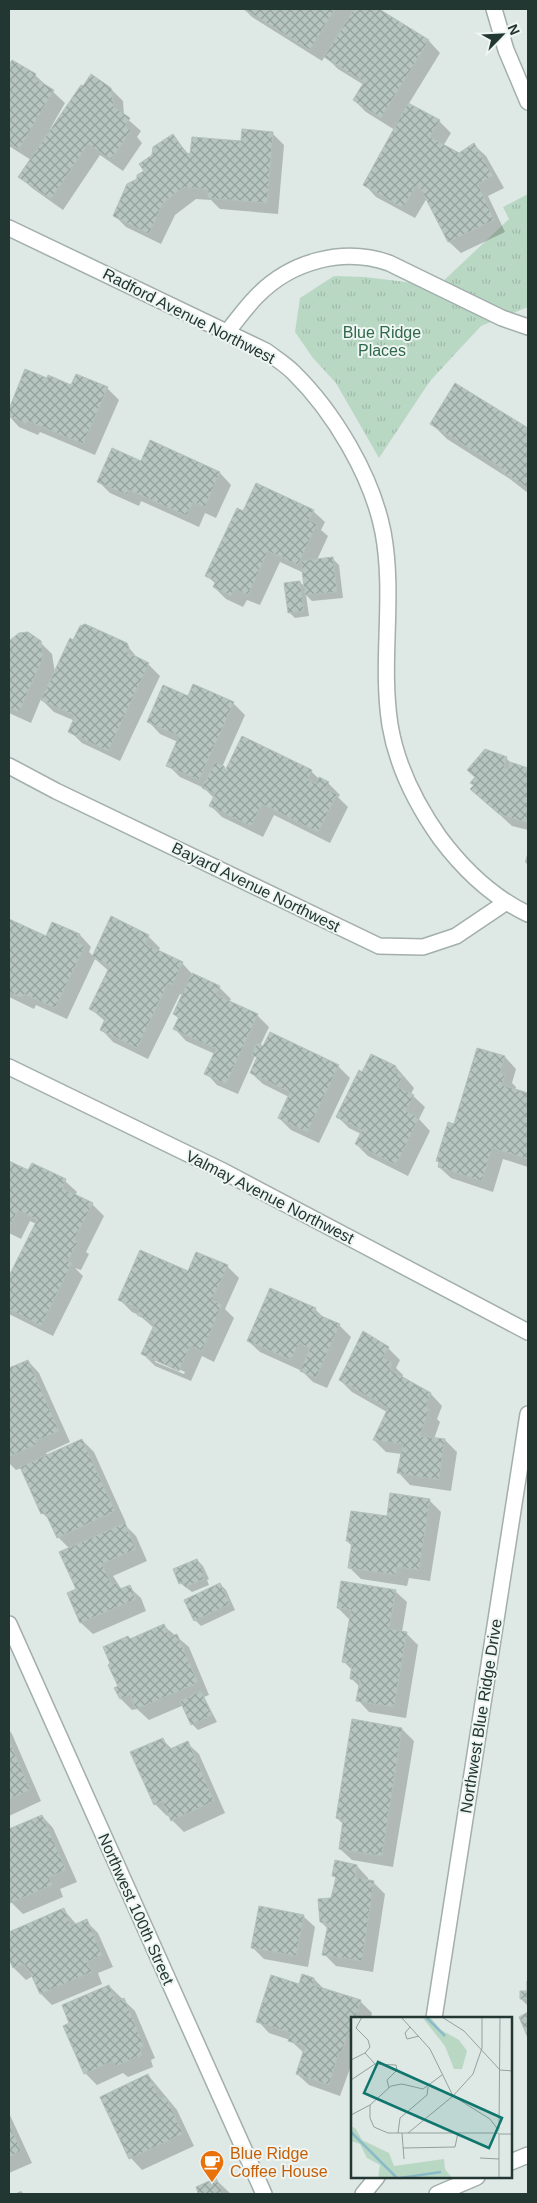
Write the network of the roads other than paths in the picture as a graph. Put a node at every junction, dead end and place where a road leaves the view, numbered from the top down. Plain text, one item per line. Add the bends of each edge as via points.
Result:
1 (494, 9) edge
2 (528, 102) edge
3 (9, 228) edge
4 (528, 327) edge
5 (227, 332) junction
6 (9, 766) edge
7 (505, 903) junction
8 (528, 914) edge
9 (9, 1067) edge
10 (528, 1332) edge
11 (528, 1414) edge
12 (9, 1624) edge
13 (13, 1645) edge
14 (434, 2017) edge
15 (528, 2155) edge
16 (512, 2162) edge
17 (376, 2178) edge
18 (476, 2178) edge
19 (264, 2194) edge
20 (363, 2194) edge
21 (437, 2194) edge

1 - 2 street via 506,50
3 - 5 street, Radford Avenue Northwest
4 - 5 street via 502,318 389,263 350,255 313,262 275,281 258,295
5 - 7 street, Radford Avenue Northwest via 266,352 293,371 343,436 361,469 374,499 388,563 387,680 390,725 398,759 410,790 444,843 462,865
6 - 7 street, Bayard Avenue Northwest via 378,946 423,947 439,942 456,936
7 - 8 street, Radford Avenue Northwest
9 - 10 street, Valmay Avenue Northwest via 221,1170
11 - 14 street, Northwest Blue Ridge Drive
12 - 13 street, Northwest 100th Street
13 - 19 street, Northwest 100th Street
15 - 16 street
17 - 20 street
18 - 21 street

